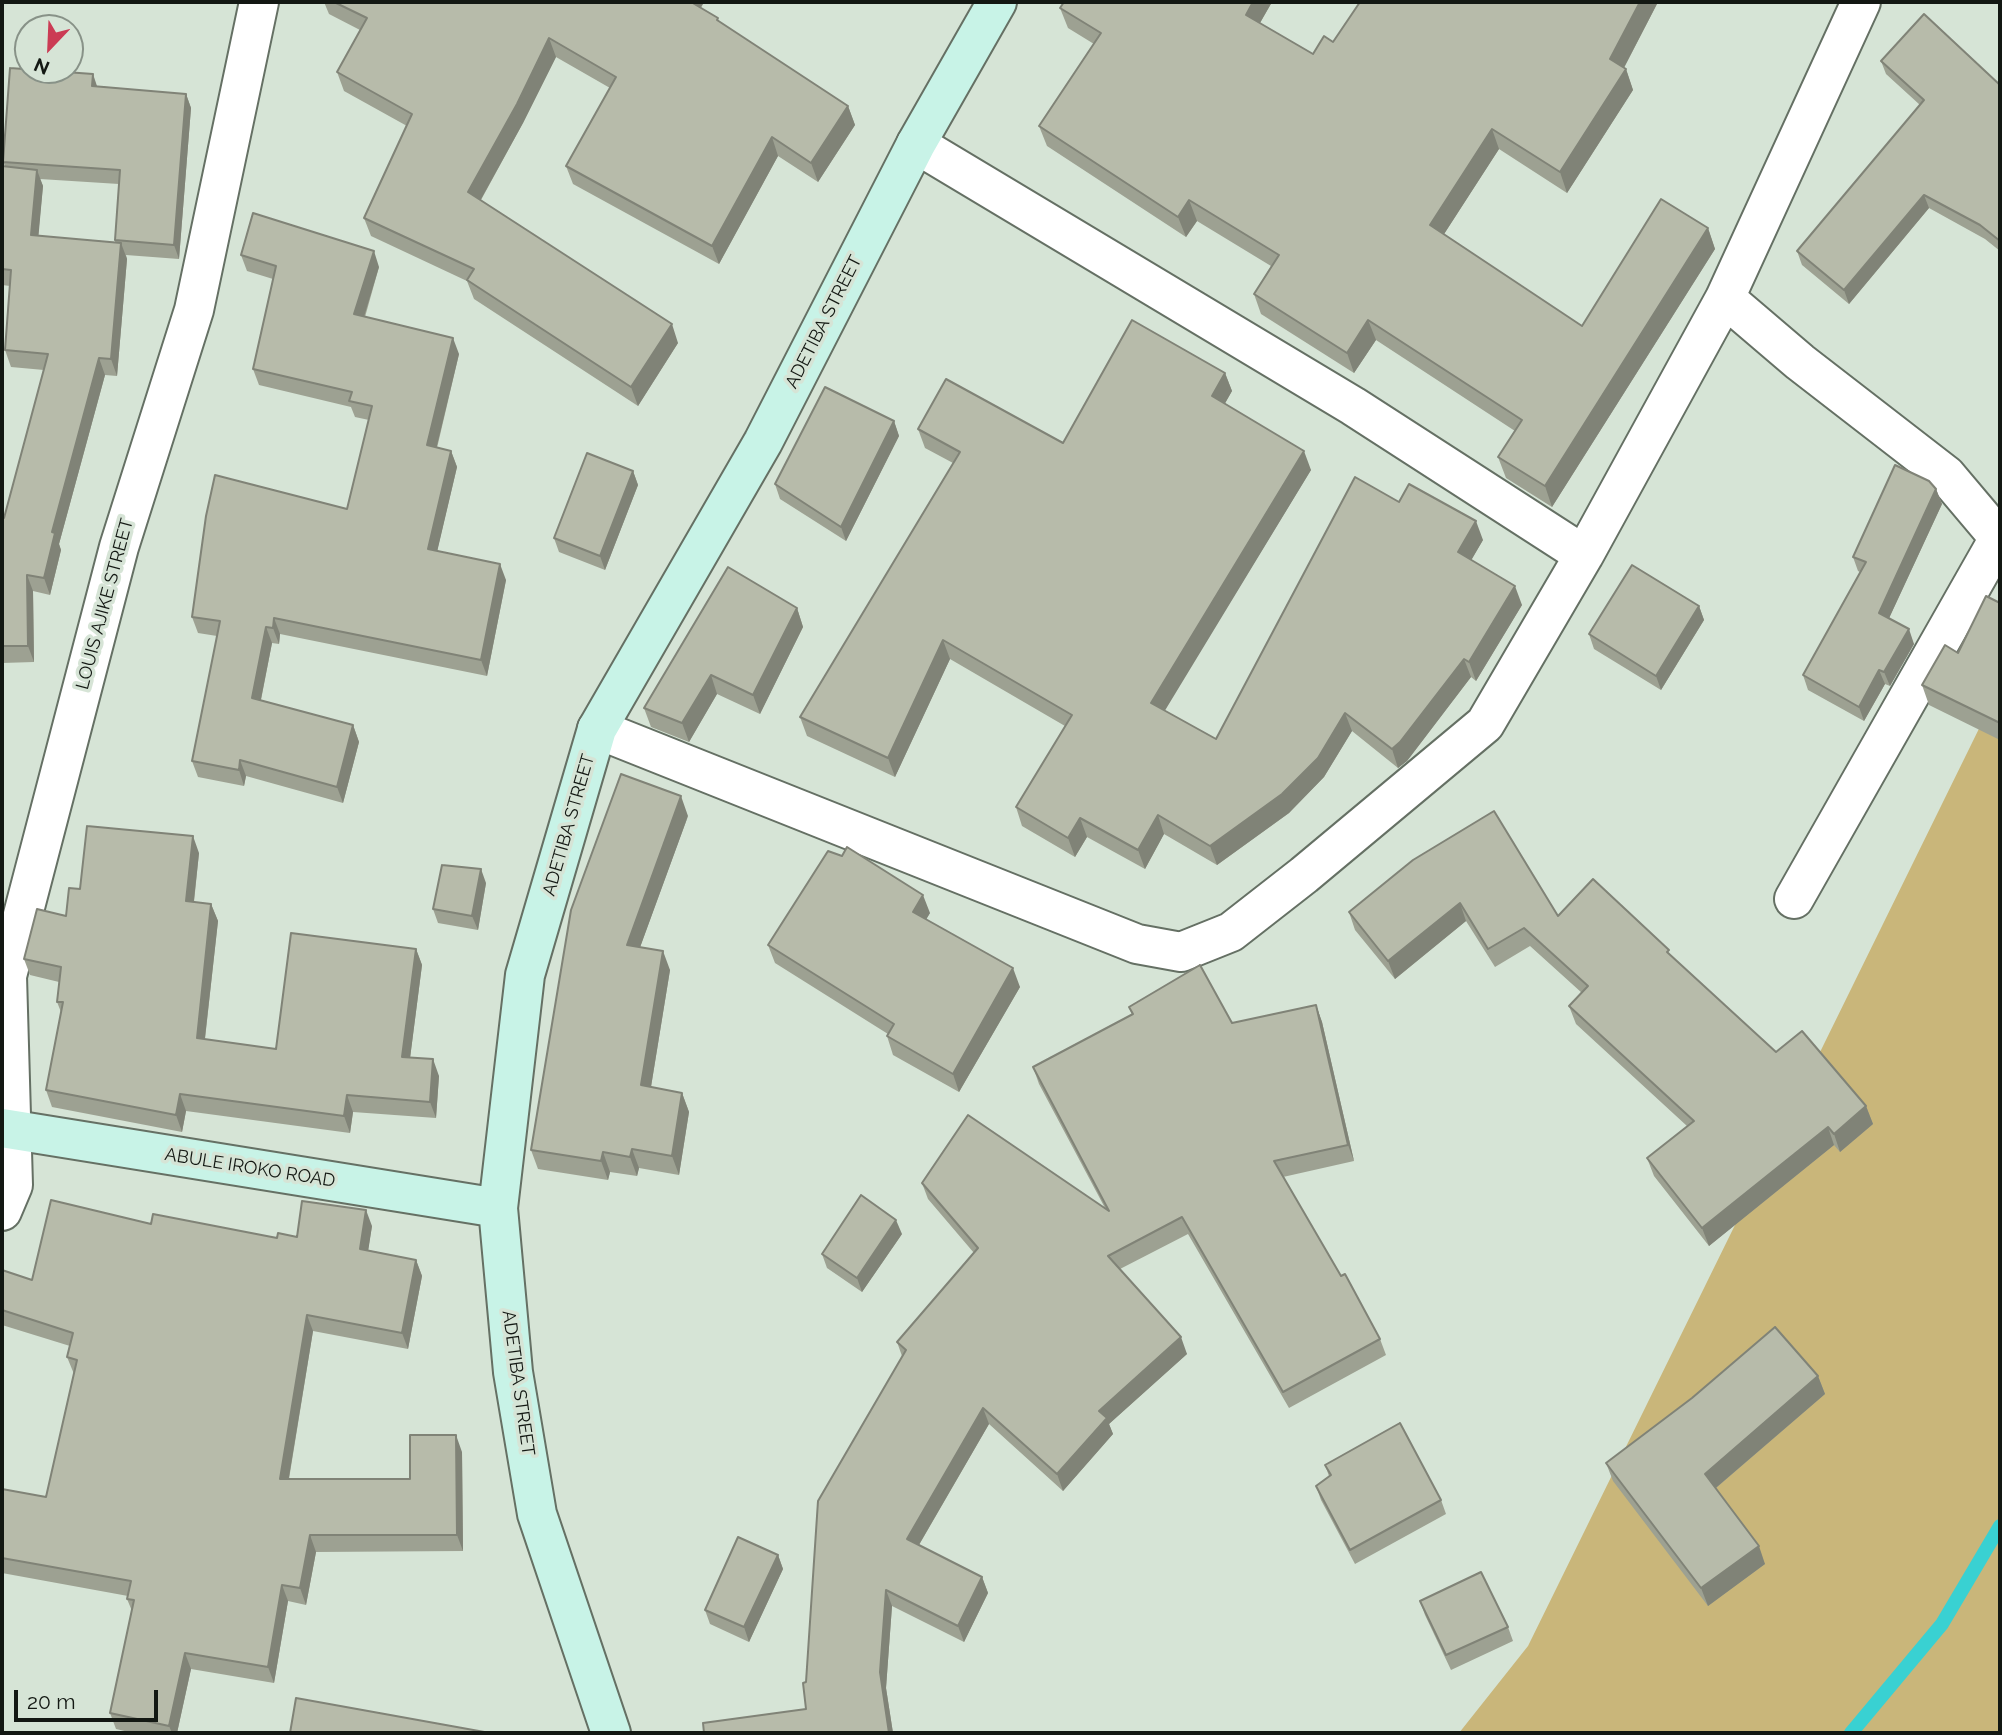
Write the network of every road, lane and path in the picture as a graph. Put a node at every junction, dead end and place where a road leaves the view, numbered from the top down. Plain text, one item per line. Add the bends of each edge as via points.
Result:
1 (259, 2) edge
2 (997, 2) edge
3 (1861, 2) edge
4 (916, 144) junction
5 (1725, 298) junction
6 (1999, 539) edge
7 (1584, 555) junction
8 (597, 729) junction
9 (1794, 900) dead end
10 (6, 1128) edge
11 (498, 1208) junction
12 (2, 1212) edge
13 (611, 1733) edge

1 - 10 street, LOUIS AJIKE STREET via 194,310 119,547 7,976
2 - 4 street, ADETIBA STREET
3 - 5 street
4 - 7 street via 1353,405
4 - 8 street, ADETIBA STREET via 763,442
5 - 6 street via 1946,475
5 - 7 street
6 - 9 street
7 - 8 street via 1485,724 1231,932 1181,952 1137,944
8 - 11 street, ADETIBA STREET via 525,975
10 - 11 street, ABULE IROKO ROAD
10 - 12 street, LOUIS AJIKE STREET via 13,1185
11 - 13 street, ADETIBA STREET via 513,1373 537,1514

